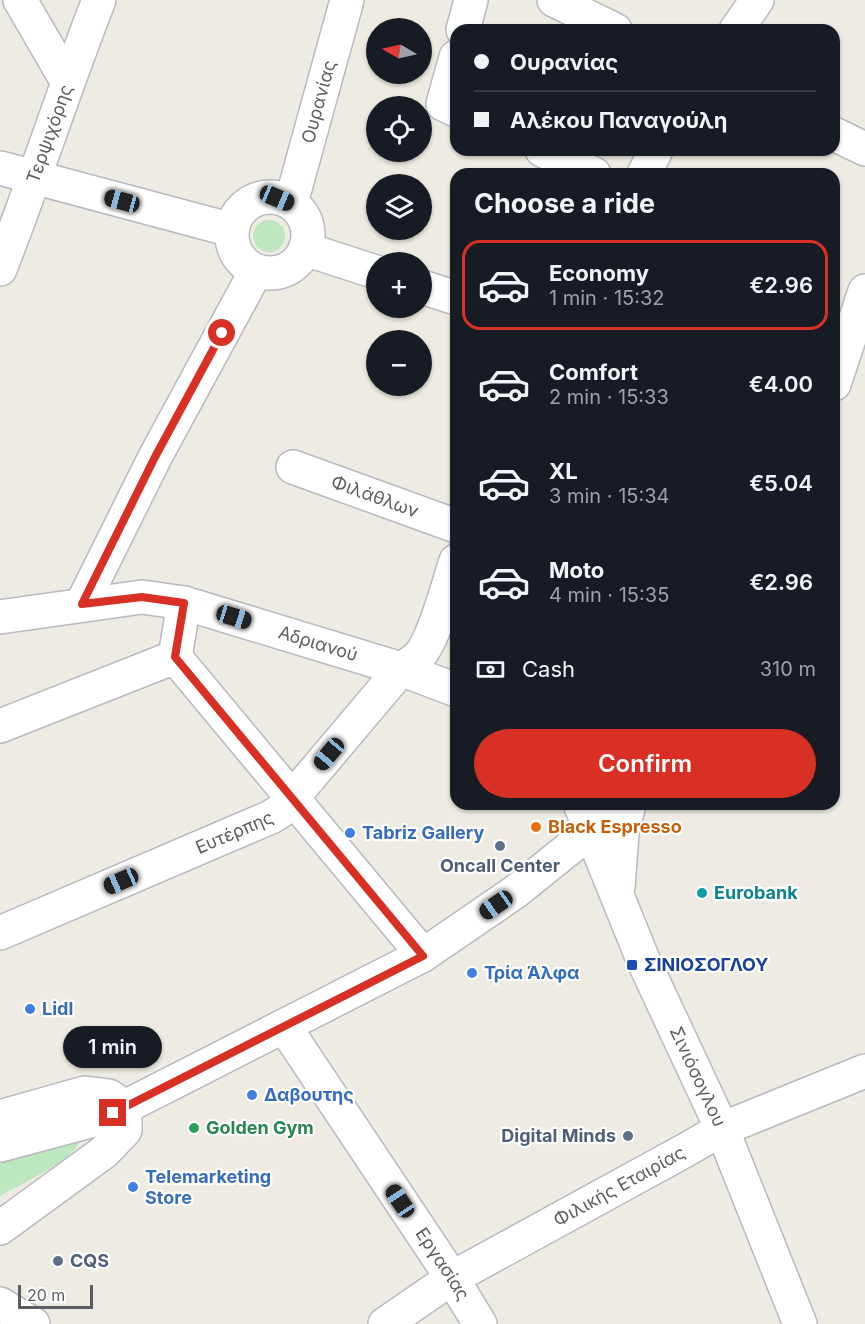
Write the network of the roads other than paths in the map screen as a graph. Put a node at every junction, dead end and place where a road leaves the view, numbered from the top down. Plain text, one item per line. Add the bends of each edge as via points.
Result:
1 (20, 0) edge
2 (99, 0) edge
3 (347, 0) edge
4 (471, 0) edge
5 (556, 0) edge
6 (757, 0) edge
7 (465, 24) edge
8 (603, 24) edge
9 (740, 24) edge
10 (450, 79) edge
11 (67, 81) junction
12 (450, 107) edge
13 (840, 137) edge
14 (865, 149) edge
15 (555, 156) edge
16 (0, 168) edge
17 (581, 168) edge
18 (35, 177) junction
19 (291, 203) junction
20 (232, 230) junction
21 (305, 249) junction
22 (3, 253) edge
23 (366, 269) edge
24 (256, 271) junction
25 (432, 290) edge
26 (865, 291) edge
27 (450, 296) edge
28 (840, 366) edge
29 (293, 467) dead end
30 (450, 524) edge
31 (450, 579) edge
32 (184, 603) junction
33 (82, 604) junction
34 (0, 617) edge
35 (175, 657) junction
36 (401, 669) junction
37 (450, 688) edge
38 (0, 726) edge
39 (292, 799) junction
40 (601, 810) edge
41 (628, 810) edge
42 (586, 818) edge
43 (618, 897) junction
44 (1, 931) edge
45 (423, 956) junction
46 (284, 1026) junction
47 (865, 1071) edge
48 (113, 1113) junction
49 (0, 1117) edge
50 (722, 1128) junction
51 (0, 1145) edge
52 (0, 1228) edge
53 (452, 1278) junction
54 (0, 1304) edge
55 (33, 1324) edge
56 (385, 1324) edge
57 (480, 1324) edge
58 (800, 1324) edge

1 - 11 street
2 - 11 street, Τερψιχόρης
3 - 19 street, Ουρανίας
4 - 7 street
5 - 8 street
6 - 9 street
10 - 12 street via 443,104
11 - 18 street, Τερψιχόρης
13 - 14 street
15 - 17 street
16 - 18 street
18 - 20 street
18 - 22 street, Τερψιχόρης
19 - 20 street via 261,198 247,204
19 - 21 street via 306,224
20 - 24 street via 234,247 242,262
21 - 23 street
21 - 24 street via 285,270
24 - 33 street via 155,457
25 - 27 street
26 - 28 street
29 - 30 street, Φιλάθλων
31 - 36 street, Ευτέρπης via 429,641 418,658
32 - 33 street, Αδριανού via 142,597
32 - 35 street
32 - 36 street, Αδριανού
33 - 34 street, Αδριανού
35 - 38 street
35 - 39 street
36 - 37 street, Αδριανού
36 - 39 street, Ευτέρπης
39 - 44 street, Ευτέρπης via 271,817
39 - 45 street
40 - 42 street
41 - 43 street via 621,843
42 - 43 street, Σινιόσογλου
42 - 45 street via 514,892
43 - 50 street, Σινιόσογλου
45 - 46 street
46 - 48 street
46 - 53 street, Εργασίας
47 - 50 street, Φιλικής Εταιρίας
48 - 49 street via 109,1096 85,1094
48 - 51 street
48 - 52 street via 125,1130 104,1152
50 - 53 street, Φιλικής Εταιρίας
50 - 58 street, Σινιόσογλου
53 - 56 street, Φιλικής Εταιρίας
53 - 57 street, Εργασίας
54 - 55 street

